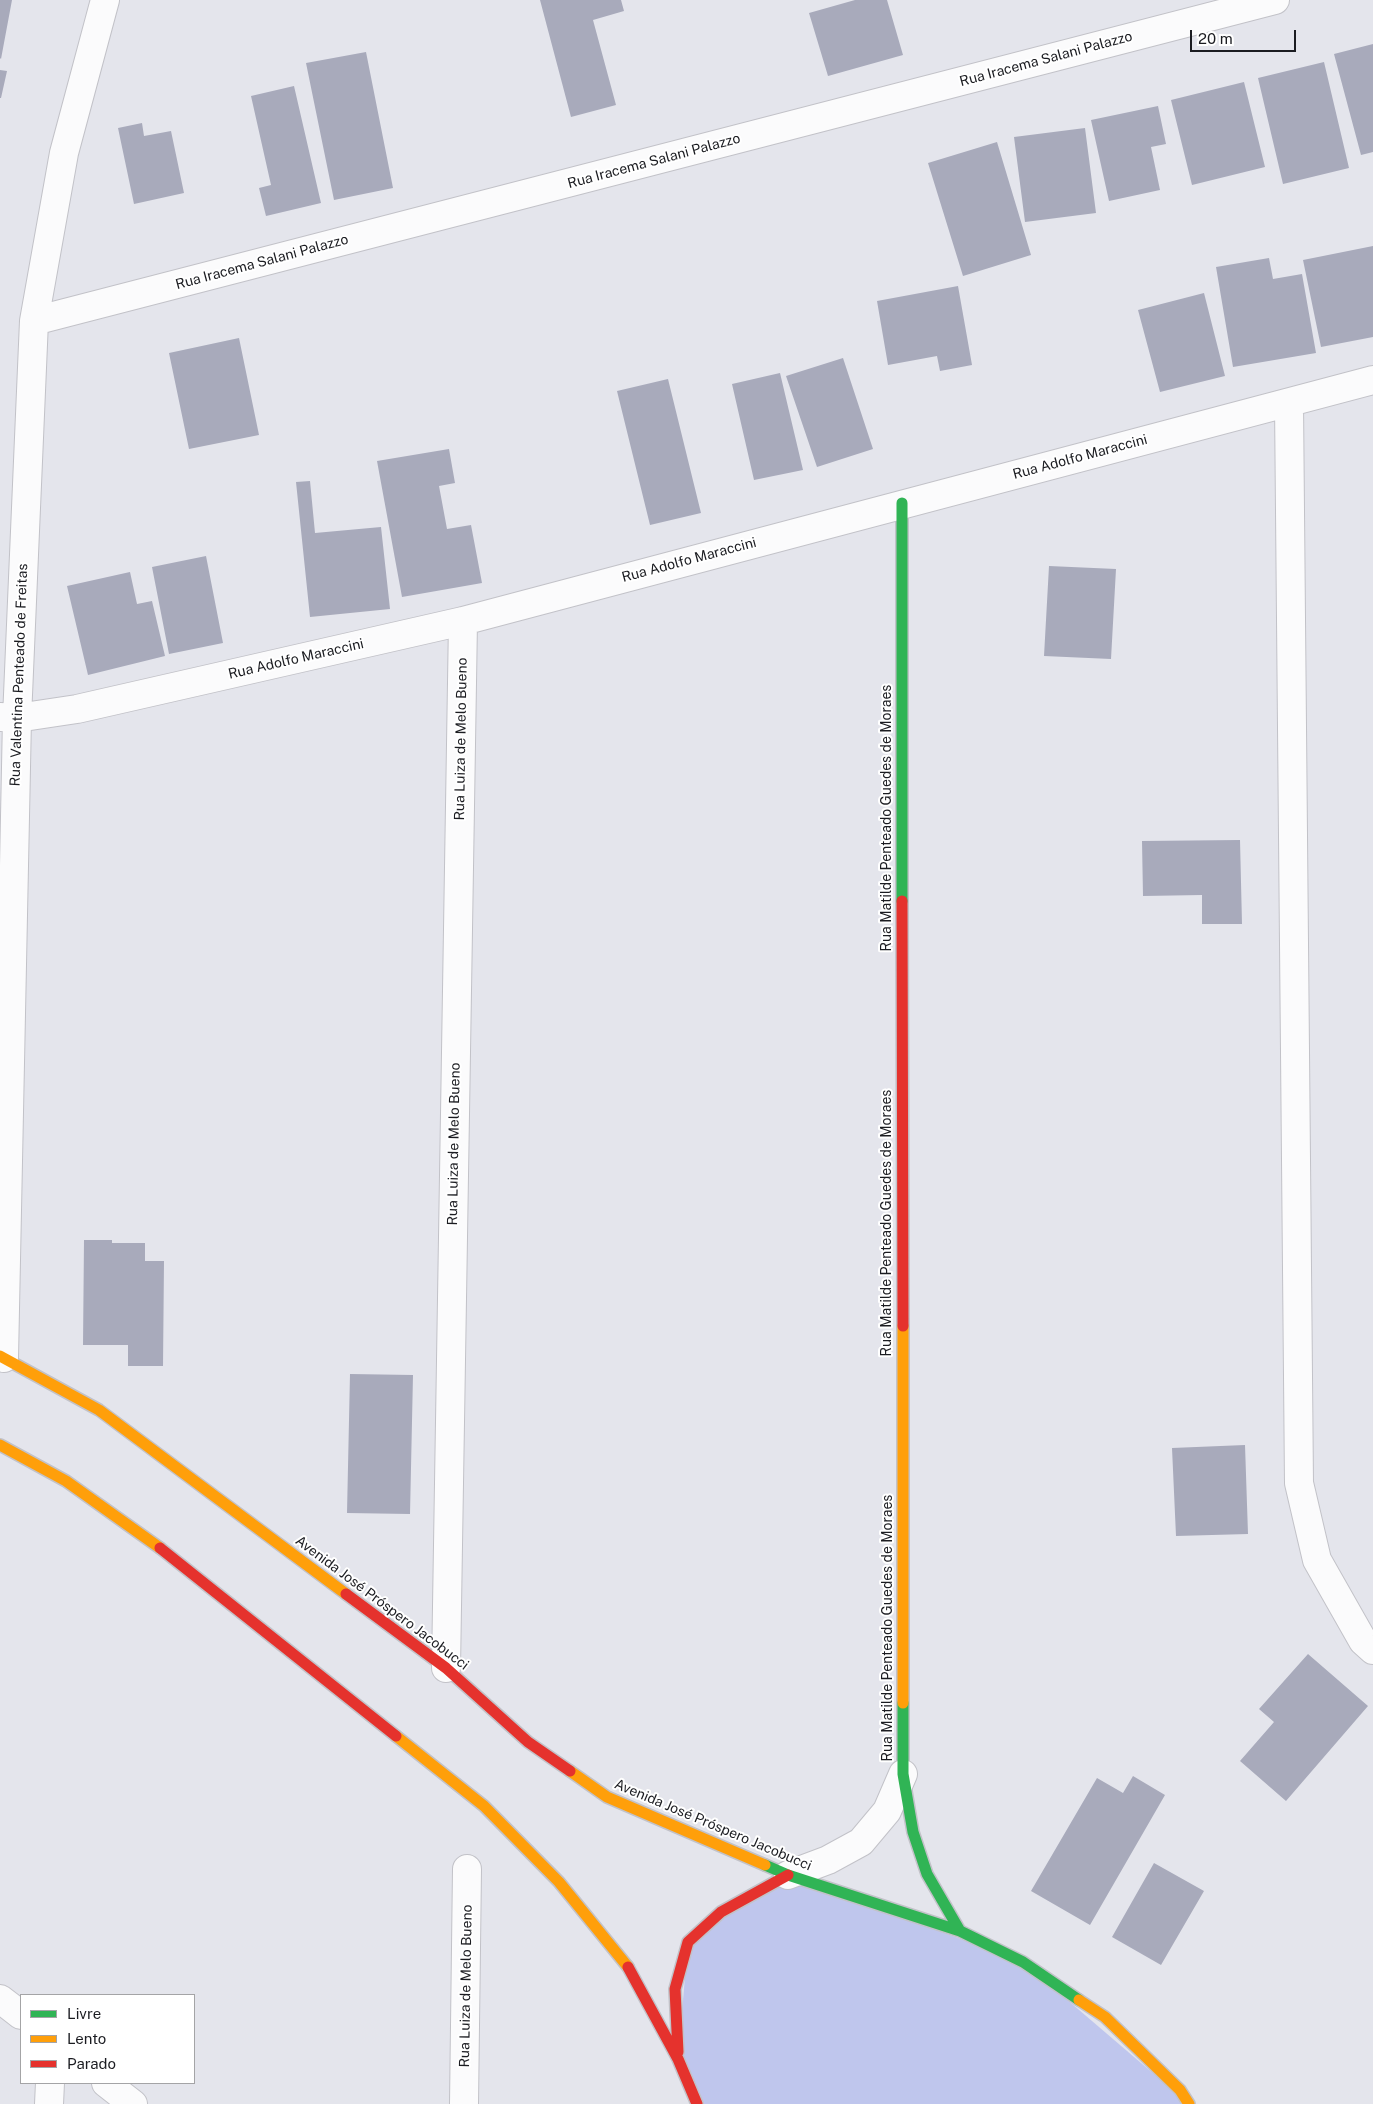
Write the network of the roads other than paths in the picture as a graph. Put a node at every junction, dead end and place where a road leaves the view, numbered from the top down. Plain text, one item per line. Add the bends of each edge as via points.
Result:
1 (105, 0) edge
2 (1275, 0) edge
3 (34, 321) junction
4 (1373, 380) edge
5 (1289, 403) junction
6 (902, 503) junction
7 (463, 621) junction
8 (8, 717) edge
9 (2, 1357) edge
10 (0, 1445) edge
11 (1373, 1650) edge
12 (446, 1668) junction
13 (903, 1774) junction
14 (467, 1869) dead end
15 (788, 1875) junction
16 (960, 1931) junction
17 (0, 1999) edge
18 (20, 2015) edge
19 (678, 2059) junction
20 (50, 2084) edge
21 (107, 2084) edge
22 (50, 2104) edge
23 (133, 2104) edge
24 (464, 2104) edge
25 (697, 2104) edge
26 (1189, 2104) edge

1 - 3 street, Rua Valentina Penteado de Freitas via 64,153
2 - 3 street, Rua Iracema Salani Palazzo
3 - 8 street, Rua Valentina Penteado de Freitas
4 - 5 street, Rua Adolfo Maraccini
5 - 6 street, Rua Adolfo Maraccini
5 - 11 street via 1299,1484 1317,1560 1363,1641
6 - 7 street, Rua Adolfo Maraccini
6 - 13 main road, Rua Matilde Penteado Guedes de Moraes
7 - 8 street, Rua Adolfo Maraccini via 77,709
7 - 12 street, Rua Luiza de Melo Bueno
8 - 9 street, Rua Valentina Penteado de Freitas
9 - 12 main road, Avenida José Próspero Jacobucci via 99,1410
10 - 19 main road via 66,1481 174,1558 484,1806 559,1882 627,1965
12 - 15 main road, Avenida José Próspero Jacobucci via 528,1742 607,1797
13 - 15 street via 886,1812 861,1842 828,1860
13 - 16 main road, Rua Matilde Penteado Guedes de Moraes via 913,1832 927,1874
14 - 24 street, Rua Luiza de Melo Bueno
15 - 16 main road, Avenida José Próspero Jacobucci
15 - 19 main road via 721,1912 688,1942 674,1989
16 - 26 main road, Avenida José Próspero Jacobucci via 1022,1962 1105,2017 1180,2090
17 - 18 street
19 - 25 main road
20 - 22 street
21 - 23 street

